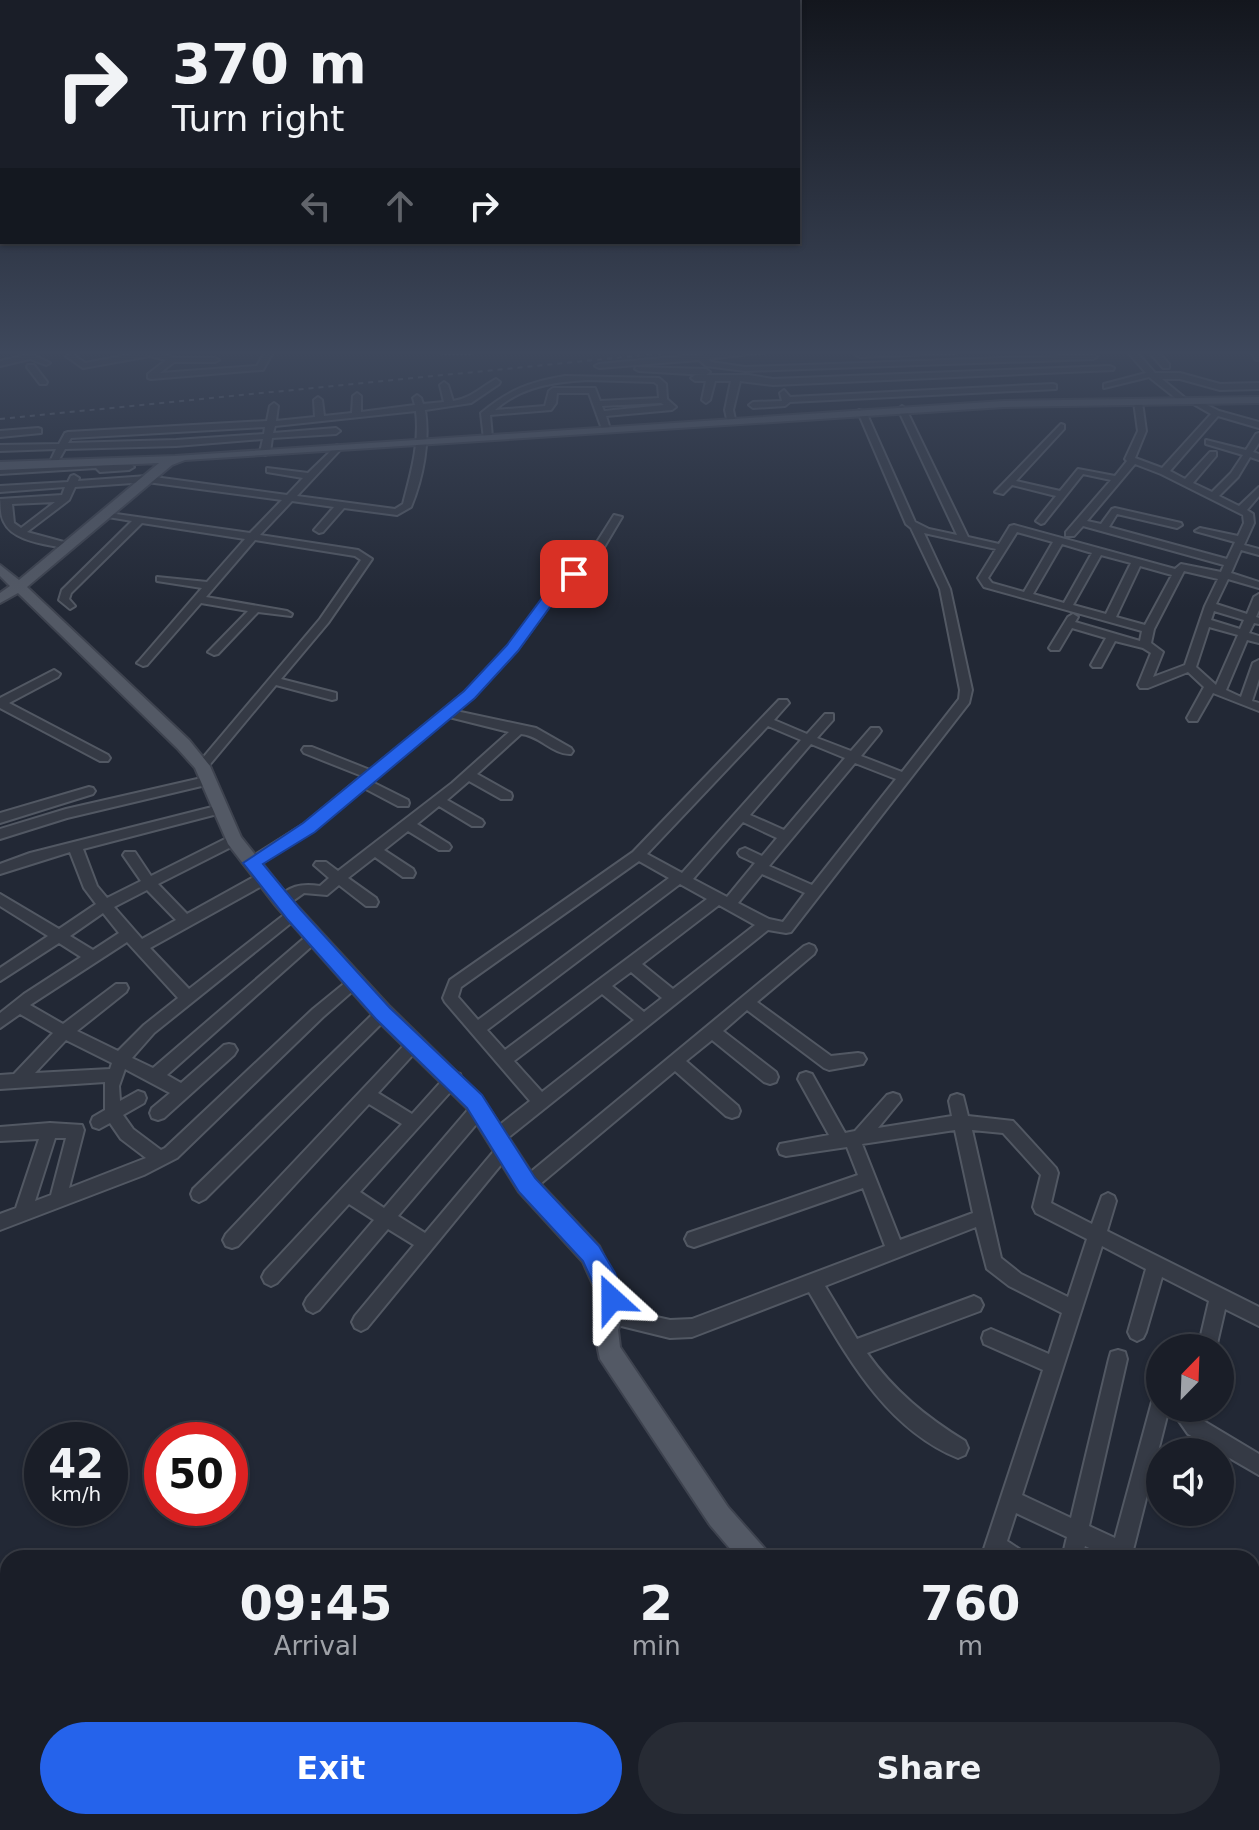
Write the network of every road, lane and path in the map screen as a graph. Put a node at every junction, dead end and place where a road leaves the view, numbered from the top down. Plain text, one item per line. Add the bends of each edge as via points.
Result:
1 (55, 436) edge
2 (67, 436) edge
3 (179, 436) edge
4 (253, 436) edge
5 (269, 436) edge
6 (322, 436) edge
7 (422, 436) edge
8 (496, 436) edge
9 (872, 436) edge
10 (916, 436) edge
11 (1052, 436) edge
12 (1139, 436) edge
13 (1195, 436) edge
14 (487, 437) joint
15 (1258, 439) edge
16 (423, 442) junction
17 (1209, 442) dead end
18 (176, 443) junction
19 (47, 447) junction
20 (60, 447) junction
21 (4, 448) edge
22 (337, 448) junction
23 (322, 449) junction
24 (265, 452) junction
25 (1213, 454) dead end
26 (1254, 456) edge
27 (167, 460) junction
28 (1133, 460) junction
29 (52, 464) junction
30 (129, 467) dead end
31 (0, 468) edge
32 (77, 470) junction
33 (270, 470) dead end
34 (1164, 472) junction
35 (310, 476) junction
36 (147, 479) junction
37 (1117, 479) junction
38 (1010, 482) junction
39 (1187, 483) junction
40 (72, 484) junction
41 (0, 489) edge
42 (1259, 490) edge
43 (1000, 492) dead end
44 (1060, 494) junction
45 (1214, 496) junction
46 (66, 498) junction
47 (289, 499) junction
48 (3, 502) edge
49 (340, 506) junction
50 (1242, 509) junction
51 (105, 514) junction
52 (617, 517) dead end
53 (140, 519) junction
54 (1041, 521) dead end
55 (1081, 522) junction
56 (1177, 525) dead end
57 (916, 528) junction
58 (1104, 528) junction
59 (319, 530) dead end
60 (20, 533) junction
61 (1070, 534) dead end
62 (253, 536) junction
63 (968, 540) junction
64 (1059, 541) junction
65 (1239, 543) junction
66 (67, 546) junction
67 (999, 546) junction
68 (1097, 546) junction
69 (1259, 552) edge
70 (1191, 553) junction
71 (1137, 562) junction
72 (0, 569) edge
73 (1225, 572) junction
74 (1178, 573) junction
75 (161, 579) dead end
76 (21, 585) junction
77 (1259, 585) edge
78 (210, 586) junction
79 (1027, 595) junction
80 (1259, 597) edge
81 (0, 599) edge
82 (199, 599) junction
83 (70, 606) dead end
84 (1210, 606) junction
85 (1072, 608) junction
86 (255, 609) junction
87 (287, 614) dead end
88 (1109, 619) junction
89 (1254, 620) edge
90 (1205, 622) junction
91 (1069, 624) junction
92 (1148, 629) junction
93 (1243, 634) junction
94 (1112, 637) junction
95 (1259, 640) edge
96 (1145, 644) junction
97 (1055, 648) dead end
98 (214, 652) dead end
99 (143, 663) dead end
100 (1259, 663) edge
101 (1097, 665) dead end
102 (1190, 667) junction
103 (54, 674) dead end
104 (273, 681) junction
105 (1214, 689) junction
106 (332, 696) dead end
107 (783, 703) dead end
108 (1245, 703) junction
109 (1259, 707) edge
110 (447, 713) junction
111 (764, 716) junction
112 (829, 717) dead end
113 (1193, 718) dead end
114 (518, 730) junction
115 (875, 731) dead end
116 (810, 740) junction
117 (308, 750) dead end
118 (567, 751) dead end
119 (852, 757) junction
120 (104, 758) dead end
121 (204, 774) junction
122 (468, 775) junction
123 (904, 778) junction
124 (368, 780) junction
125 (89, 791) dead end
126 (506, 796) dead end
127 (438, 800) junction
128 (403, 803) dead end
129 (220, 809) junction
130 (741, 816) junction
131 (0, 818) edge
132 (477, 823) dead end
133 (407, 824) junction
134 (0, 834) edge
135 (785, 836) junction
136 (234, 840) junction
137 (75, 847) junction
138 (444, 847) dead end
139 (374, 850) junction
140 (745, 853) dead end
141 (130, 855) dead end
142 (638, 855) junction
143 (321, 865) dead end
144 (762, 865) junction
145 (0, 869) edge
146 (258, 870) junction
147 (408, 873) dead end
148 (338, 878) junction
149 (682, 878) junction
150 (149, 883) junction
151 (815, 892) junction
152 (0, 899) edge
153 (724, 901) junction
154 (371, 902) dead end
155 (105, 905) junction
156 (288, 908) junction
157 (186, 922) junction
158 (766, 924) junction
159 (128, 934) junction
160 (59, 936) junction
161 (314, 938) junction
162 (140, 947) junction
163 (809, 950) dead end
164 (93, 957) junction
165 (632, 964) junction
166 (0, 975) edge
167 (356, 982) junction
168 (602, 986) junction
169 (121, 988) dead end
170 (188, 998) junction
171 (673, 998) junction
172 (748, 1003) junction
173 (19, 1006) junction
174 (383, 1013) junction
175 (644, 1020) junction
176 (0, 1021) edge
177 (477, 1029) junction
178 (713, 1032) junction
179 (63, 1033) junction
180 (415, 1043) junction
181 (229, 1050) dead end
182 (858, 1059) dead end
183 (504, 1060) junction
184 (676, 1062) junction
185 (117, 1067) junction
186 (155, 1076) junction
187 (770, 1077) dead end
188 (454, 1079) junction
189 (806, 1079) dead end
190 (18, 1081) junction
191 (0, 1082) edge
192 (182, 1092) junction
193 (368, 1095) junction
194 (138, 1098) dead end
195 (893, 1100) dead end
196 (957, 1101) dead end
197 (541, 1102) junction
198 (479, 1109) junction
199 (732, 1111) dead end
200 (158, 1113) dead end
201 (106, 1118) junction
202 (962, 1122) junction
203 (413, 1123) junction
204 (50, 1130) junction
205 (0, 1134) edge
206 (851, 1139) junction
207 (502, 1143) junction
208 (786, 1149) dead end
209 (160, 1159) junction
210 (867, 1179) junction
211 (527, 1185) junction
212 (199, 1194) dead end
213 (348, 1194) junction
214 (58, 1200) junction
215 (1108, 1201) dead end
216 (23, 1213) junction
217 (983, 1217) junction
218 (386, 1219) junction
219 (0, 1222) edge
220 (1097, 1237) junction
221 (694, 1239) dead end
222 (232, 1240) dead end
223 (427, 1244) junction
224 (896, 1251) junction
225 (1156, 1265) junction
226 (271, 1277) dead end
227 (814, 1284) junction
228 (1219, 1298) junction
229 (313, 1304) dead end
230 (974, 1305) dead end
231 (1074, 1309) junction
232 (611, 1316) junction
233 (1259, 1317) edge
234 (361, 1322) dead end
235 (1137, 1332) dead end
236 (1210, 1334) edge
237 (991, 1338) dead end
238 (854, 1349) junction
239 (1118, 1359) dead end
240 (1055, 1366) junction
241 (1156, 1422) edge
242 (1190, 1422) edge
243 (958, 1448) dead end
244 (1259, 1465) edge
245 (1011, 1500) junction
246 (1078, 1532) junction
247 (749, 1550) edge
248 (994, 1550) edge
249 (1074, 1550) edge
250 (1112, 1550) edge
251 (1122, 1550) edge

1 - 19 street
2 - 20 street
3 - 18 street
4 - 18 street
5 - 24 street
6 - 23 street
7 - 16 street
8 - 14 main road
9 - 57 street via 907,519
10 - 63 street
11 - 38 street
12 - 28 street via 1129,457
13 - 34 street
14 - 16 main road
15 - 26 street
16 - 22 main road
16 - 49 street via 404,509 389,513
17 - 26 street
18 - 20 street
18 - 27 street
19 - 20 street
19 - 21 street
20 - 29 street
21 - 31 street
22 - 23 main road
22 - 35 street
23 - 24 main road
24 - 27 main road
25 - 39 street
26 - 45 street
27 - 29 main road
27 - 31 street
27 - 36 main road
28 - 34 street
28 - 37 street
29 - 31 main road
30 - 32 street
31 - 32 street
32 - 40 street
33 - 35 street
34 - 39 street
35 - 47 street
36 - 40 street
36 - 47 street
36 - 51 main road
37 - 44 street via 1083,470
37 - 55 street
38 - 43 street
38 - 44 street
39 - 45 street
40 - 41 street
40 - 46 street
42 - 50 street
44 - 54 street
45 - 50 street
46 - 48 street
46 - 60 street
47 - 49 street
47 - 62 street
48 - 60 street via 7,518
49 - 59 street
50 - 65 street via 1249,518
51 - 53 street
51 - 66 main road
52 - 110 street via 596,552 553,593 488,677
53 - 62 street
53 - 83 street via 66,592 64,600
55 - 58 street
55 - 61 street
56 - 58 street via 1115,511
57 - 63 street
57 - 123 street via 945,589 966,690 965,700
58 - 68 street
58 - 70 street
60 - 66 street
62 - 78 street
62 - 104 street via 358,553 367,559
63 - 67 street
64 - 67 street via 1014,528
64 - 68 street
64 - 79 street
65 - 69 street
65 - 70 street via 1203,526
65 - 73 street
66 - 76 main road
67 - 79 street via 984,581
68 - 71 street
68 - 85 street
70 - 73 street
71 - 74 street
71 - 88 street
72 - 76 main road
73 - 74 street via 1184,567
73 - 77 street
73 - 84 street
74 - 92 street
75 - 78 street
76 - 81 main road
76 - 121 main road via 163,724
78 - 82 street
79 - 85 street
80 - 89 street
82 - 86 street
82 - 99 street
84 - 89 street
84 - 90 street
85 - 88 street
85 - 91 street
86 - 87 street
86 - 98 street
88 - 92 street
89 - 93 street
90 - 93 street
90 - 102 street
91 - 94 street
91 - 97 street
92 - 96 street
93 - 95 street
93 - 105 street
94 - 96 street
94 - 101 street
96 - 102 street via 1157,652 1144,685
100 - 108 street
102 - 105 street
103 - 120 street via 0,703
104 - 106 street
104 - 121 street
105 - 108 street
105 - 113 street
107 - 111 street
108 - 109 street
110 - 114 street
110 - 124 street
111 - 116 street
111 - 142 street
112 - 116 street
114 - 118 street via 532,731
114 - 122 street
115 - 119 street
116 - 119 street
116 - 130 street
117 - 124 street
119 - 123 street
119 - 135 street
121 - 129 main road
121 - 134 street
122 - 126 street
122 - 127 street
123 - 151 street
124 - 128 street
124 - 146 street
125 - 131 street
127 - 132 street
127 - 133 street
129 - 136 main road
129 - 137 street
130 - 135 street
130 - 149 street
133 - 138 street
133 - 139 street
135 - 144 street
136 - 146 main road
136 - 150 street
137 - 145 street
137 - 155 street via 91,888
139 - 147 street
139 - 148 street
140 - 144 street
141 - 150 street
142 - 149 street
142 - 177 street via 455,984 450,998
143 - 148 street
144 - 151 street
144 - 153 street
146 - 156 main road
146 - 157 street
148 - 154 street
148 - 156 street via 322,891 302,888
149 - 153 street
149 - 177 street
150 - 155 street
150 - 157 street
151 - 158 street via 786,928
152 - 160 street
153 - 158 street
153 - 165 street
155 - 159 street
155 - 160 street
156 - 161 main road
156 - 170 street
157 - 162 street
158 - 171 street
159 - 162 street
159 - 164 street
160 - 164 street
160 - 166 street
161 - 167 main road
161 - 186 street
162 - 170 street
163 - 172 street
164 - 173 street
165 - 168 street
165 - 171 street
167 - 174 main road
167 - 209 street via 190,1138
168 - 175 street
168 - 183 street
169 - 179 street
170 - 185 street via 149,1029
171 - 175 street
172 - 178 street
172 - 182 street via 829,1063
173 - 176 street
173 - 179 street
174 - 180 main road
174 - 212 street
175 - 197 street
177 - 183 street
178 - 184 street
178 - 187 street
179 - 185 street
179 - 190 street
180 - 188 main road
180 - 193 street
181 - 192 street
183 - 197 street
184 - 199 street
184 - 211 street
185 - 186 street
185 - 190 street
185 - 201 street
186 - 192 street
188 - 198 main road
188 - 203 street
189 - 206 street
190 - 191 street
192 - 200 street
193 - 203 street
193 - 222 street
194 - 201 street
195 - 206 street
196 - 202 street
197 - 207 street
198 - 207 main road
198 - 218 street
201 - 209 street
202 - 206 street
202 - 217 street
202 - 220 street via 998,1124 1014,1131 1050,1173 1042,1207
203 - 213 street
204 - 205 street
204 - 214 street via 76,1133
204 - 216 street
206 - 208 street
206 - 210 street
207 - 211 main road
207 - 223 street
209 - 214 street
210 - 221 street
210 - 224 street
211 - 232 main road via 591,1254 612,1299
213 - 218 street
213 - 226 street
214 - 216 street
215 - 220 street
216 - 219 street
217 - 224 street
217 - 231 street via 993,1263
218 - 223 street
218 - 229 street
220 - 225 street
220 - 231 street
223 - 234 street
224 - 227 street
225 - 228 street
225 - 235 street
227 - 232 street via 692,1328 670,1329
227 - 238 street
228 - 233 street
228 - 236 street
230 - 238 street
231 - 240 street
232 - 247 main road via 608,1351 719,1516
237 - 240 street
238 - 243 street via 890,1397
239 - 246 street
240 - 245 street
241 - 251 street
242 - 244 street
245 - 246 street
245 - 248 street
246 - 249 street
246 - 250 street

